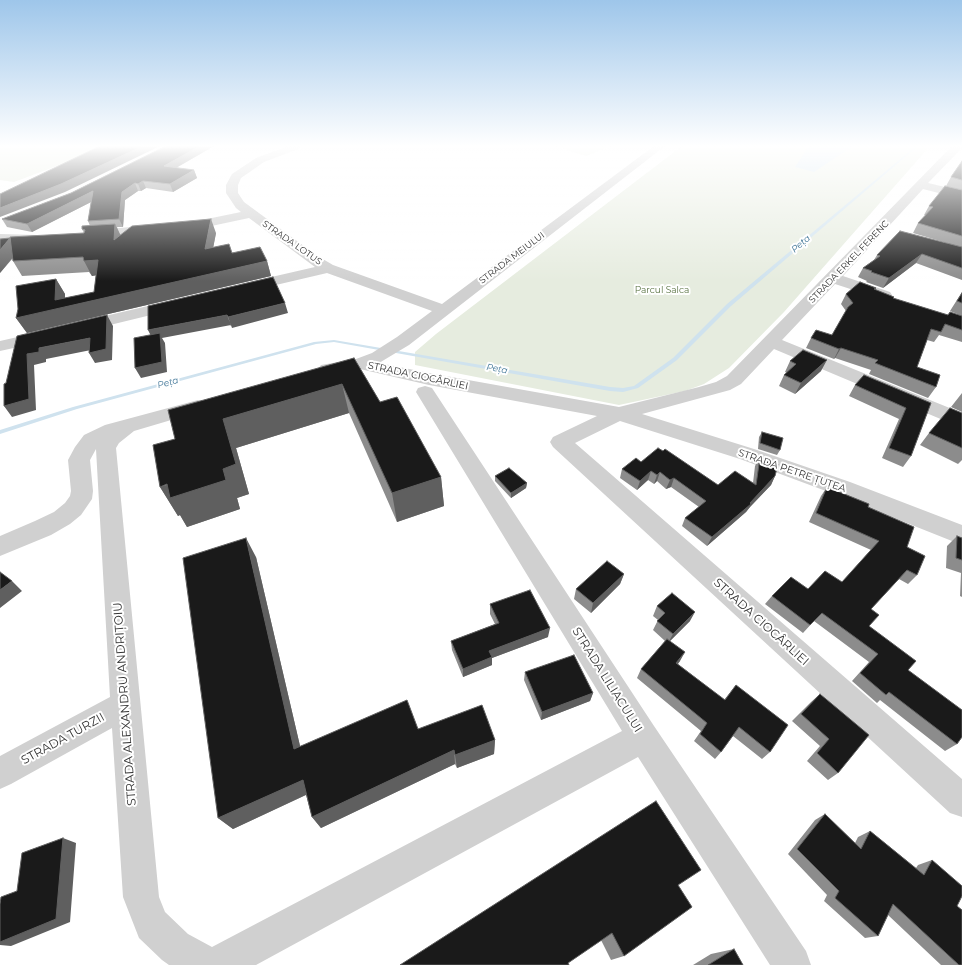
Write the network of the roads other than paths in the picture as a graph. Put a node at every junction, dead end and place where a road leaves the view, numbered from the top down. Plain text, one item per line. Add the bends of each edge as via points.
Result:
1 (232, 191) edge
2 (601, 191) edge
3 (915, 191) edge
4 (945, 191) edge
5 (962, 195) edge
6 (250, 214) junction
7 (880, 230) junction
8 (895, 234) edge
9 (75, 236) edge
10 (0, 238) edge
11 (51, 238) edge
12 (328, 268) junction
13 (834, 278) junction
14 (229, 292) edge
15 (191, 301) edge
16 (902, 301) edge
17 (444, 310) junction
18 (770, 342) junction
19 (0, 346) edge
20 (360, 364) junction
21 (309, 374) edge
22 (425, 392) dead end
23 (217, 400) edge
24 (619, 414) junction
25 (962, 421) edge
26 (130, 425) junction
27 (962, 535) edge
28 (0, 546) edge
29 (125, 704) junction
30 (643, 737) junction
31 (0, 773) edge
32 (962, 802) edge
33 (205, 965) edge
34 (218, 965) edge
35 (792, 965) edge

1 - 6 street, STRADA LOTUS via 240,206
2 - 17 street, STRADA MEIULUI
3 - 7 street, STRADA ERKEL FERENC
4 - 5 street
6 - 9 street via 202,224
6 - 12 street, STRADA LOTUS
7 - 8 street
7 - 13 street, STRADA ERKEL FERENC
10 - 11 street
12 - 14 street
12 - 17 street, STRADA LOTUS
13 - 16 street
13 - 18 street, STRADA ERKEL FERENC
15 - 19 street
17 - 20 street, STRADA MEIULUI via 403,341 378,357
18 - 24 street, STRADA ERKEL FERENC via 734,380 723,386
18 - 25 street
20 - 21 street, STRADA CIOCÂRLIEI
20 - 24 street, STRADA CIOCÂRLIEI
22 - 30 street, STRADA LILIACULUI
23 - 26 street
24 - 27 street, STRADA PETRE ȚUȚEA via 747,454
24 - 32 street, STRADA CIOCÂRLIEI via 560,442
26 - 28 street via 99,435 86,445 79,460 81,499 73,509 43,528
26 - 29 street, STRADA ALEXANDRU ANDRIȚOIU via 112,438 106,448
29 - 31 street, STRADA TURZII
29 - 33 street, STRADA ALEXANDRU ANDRIȚOIU via 141,897 152,925 176,947
30 - 34 street
30 - 35 street, STRADA LILIACULUI

